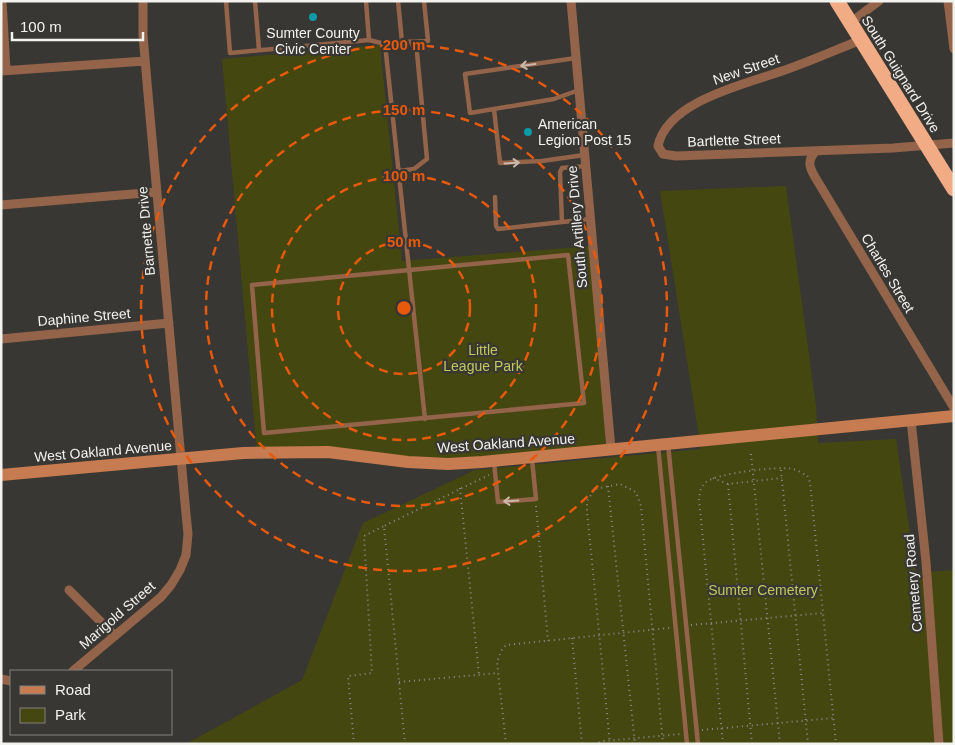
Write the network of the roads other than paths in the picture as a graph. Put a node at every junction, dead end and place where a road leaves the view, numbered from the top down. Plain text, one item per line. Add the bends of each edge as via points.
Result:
1 (2, 1) edge
2 (143, 1) edge
3 (226, 1) edge
4 (255, 1) edge
5 (366, 1) edge
6 (398, 1) edge
7 (424, 1) edge
8 (572, 1) edge
9 (837, 1) edge
10 (878, 1) edge
11 (948, 1) edge
12 (850, 23) junction
13 (369, 40) junction
14 (861, 40) junction
15 (402, 42) junction
16 (416, 42) junction
17 (385, 44) junction
18 (954, 49) edge
19 (259, 50) junction
20 (576, 58) junction
21 (145, 61) junction
22 (4, 71) edge
23 (579, 90) junction
24 (494, 109) junction
25 (954, 144) edge
26 (926, 145) junction
27 (658, 146) joint
28 (816, 151) junction
29 (585, 154) junction
30 (586, 166) junction
31 (399, 172) junction
32 (954, 189) edge
33 (157, 192) junction
34 (494, 197) dead end
35 (1, 205) edge
36 (590, 219) junction
37 (562, 222) junction
38 (410, 270) junction
39 (169, 323) junction
40 (1, 339) edge
41 (954, 408) edge
42 (954, 416) edge
43 (425, 419) junction
44 (911, 420) junction
45 (662, 444) junction
46 (611, 450) junction
47 (532, 457) junction
48 (181, 459) junction
49 (494, 467) junction
50 (1, 475) edge
51 (69, 590) dead end
52 (115, 636) junction
53 (74, 670) edge
54 (687, 744) edge
55 (698, 744) edge
56 (939, 744) edge

1 - 22 street
2 - 21 street, Barnette Drive
3 - 19 lane via 230,52
4 - 19 lane
5 - 13 lane
6 - 15 lane
7 - 16 lane via 428,41
8 - 20 street, South Artillery Drive
9 - 12 highway, South Guignard Drive
10 - 12 street
11 - 18 street
12 - 14 highway, South Guignard Drive
13 - 17 lane
13 - 19 lane
14 - 26 highway, South Guignard Drive
14 - 27 street, New Street via 699,101 672,122
15 - 16 lane
15 - 17 lane
16 - 31 lane via 427,160 414,169
17 - 31 lane
20 - 23 street, South Artillery Drive
20 -> 24 lane via 465,74 470,113
21 - 22 street
21 - 33 street, Barnette Drive
23 - 24 lane via 554,99
23 - 29 street, South Artillery Drive
24 -> 29 lane via 500,163
25 - 26 street, Bartlette Street
26 - 28 street, Bartlette Street
26 - 32 highway, South Guignard Drive
27 - 28 street, Bartlette Street via 663,154 676,156
28 - 41 street, Charles Street via 810,159 812,172
29 - 30 street, South Artillery Drive
30 - 36 street, South Artillery Drive
30 - 37 lane via 562,168 560,172
31 - 38 lane
33 - 35 street
33 - 39 street, Barnette Drive
34 - 37 lane via 498,229
36 - 37 lane
36 - 46 street, South Artillery Drive
38 - 43 lane
38 - 43 lane via 568,255 584,403
38 - 43 lane via 252,285 264,433
39 - 40 street, Daphine Street
39 - 48 street, Barnette Drive
42 - 44 street, West Oakland Avenue
44 - 45 street, West Oakland Avenue
44 - 56 street, Cemetery Road via 926,562
45 - 46 street, West Oakland Avenue
45 - 54 lane
45 - 55 lane
46 - 47 street, West Oakland Avenue
47 - 49 street, West Oakland Avenue
47 -> 49 lane via 536,499 498,502
48 - 49 street, West Oakland Avenue via 298,451
48 - 50 street, West Oakland Avenue
48 - 52 street, Marigold Street via 188,534 186,555 177,576 161,597
51 - 52 street
52 - 53 street, Marigold Street

